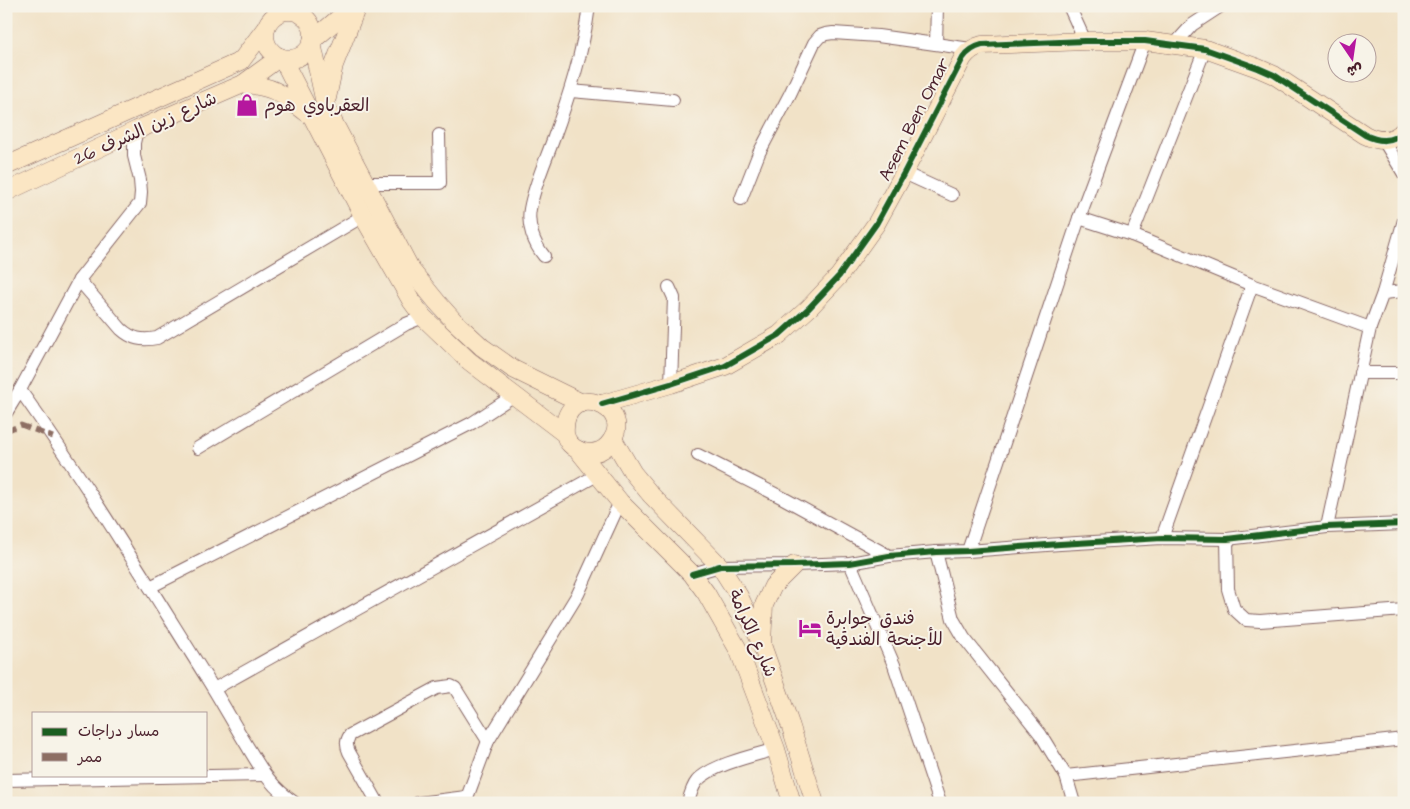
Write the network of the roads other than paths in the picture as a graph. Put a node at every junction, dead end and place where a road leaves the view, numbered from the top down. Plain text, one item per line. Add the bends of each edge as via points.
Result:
1 (355, 6) edge
2 (589, 6) edge
3 (937, 6) edge
4 (1069, 6) edge
5 (1221, 6) edge
6 (286, 12) edge
7 (1085, 41) junction
8 (1145, 41) junction
9 (312, 42) junction
10 (936, 44) junction
11 (1174, 45) junction
12 (971, 49) junction
13 (1205, 49) junction
14 (281, 58) junction
15 (244, 84) junction
16 (571, 91) junction
17 (674, 100) dead end
18 (319, 112) junction
19 (137, 130) junction
20 (1404, 130) edge
21 (439, 135) dead end
22 (1384, 141) junction
23 (6, 166) edge
24 (904, 173) junction
25 (1404, 174) edge
26 (365, 183) junction
27 (6, 192) edge
28 (952, 194) dead end
29 (741, 199) dead end
30 (363, 216) junction
31 (1079, 218) junction
32 (1404, 220) edge
33 (1132, 235) junction
34 (544, 256) dead end
35 (79, 280) junction
36 (1252, 285) junction
37 (669, 287) dead end
38 (1404, 291) edge
39 (1382, 293) junction
40 (423, 318) junction
41 (1370, 328) junction
42 (1360, 373) junction
43 (1404, 373) edge
44 (672, 384) junction
45 (20, 390) junction
46 (650, 390) junction
47 (513, 396) junction
48 (582, 403) junction
49 (602, 404) junction
50 (6, 413) edge
51 (615, 420) junction
52 (565, 434) junction
53 (613, 439) junction
54 (198, 448) dead end
55 (578, 450) junction
56 (698, 455) dead end
57 (597, 475) junction
58 (620, 502) junction
59 (1404, 524) edge
60 (1327, 527) junction
61 (1162, 538) junction
62 (1227, 539) junction
63 (968, 551) junction
64 (936, 552) junction
65 (889, 556) junction
66 (850, 563) junction
67 (794, 565) junction
68 (720, 566) junction
69 (692, 574) junction
70 (150, 587) junction
71 (1404, 610) edge
72 (762, 645) junction
73 (214, 689) junction
74 (1404, 739) edge
75 (488, 741) junction
76 (776, 749) junction
77 (264, 775) junction
78 (1066, 776) junction
79 (6, 780) edge
80 (466, 800) edge
81 (295, 803) edge
82 (378, 803) edge
83 (418, 803) edge
84 (688, 803) edge
85 (792, 803) edge
86 (815, 803) edge
87 (940, 803) edge
88 (1074, 803) edge

1 - 9 street
1 - 18 street
2 - 16 street via 586,33
3 - 10 street
4 - 7 street
5 - 11 street via 1192,25
6 - 9 street via 304,15 312,27
6 - 14 street via 265,36 266,43
6 - 23 street, شارع زين الشرف 26 via 241,61
7 - 8 street, Asem Ben Omar
7 - 12 street, Asem Ben Omar via 982,45
8 - 11 street, Asem Ben Omar
8 - 31 street
9 - 14 street via 297,58
9 - 18 street
10 - 12 street
10 - 29 street via 841,33 820,36 759,153
11 - 13 street, Asem Ben Omar
12 - 24 street, Asem Ben Omar via 962,58
13 - 22 street, Asem Ben Omar via 1274,75 1365,135
13 - 33 street
14 - 15 street, شارع زين الشرف 26
14 - 18 street
15 - 18 street via 273,89
15 - 19 street, شارع زين الشرف 26
16 - 17 street
16 - 34 street via 530,210 530,225
18 - 26 street
18 - 30 street
19 - 27 street, شارع زين الشرف 26
19 - 35 street via 134,156 140,180 140,202
20 - 22 street via 1395,138
21 - 26 street via 440,183
22 - 25 street
24 - 28 street
24 - 44 street, Asem Ben Omar via 876,224 839,276 779,335 725,366
26 - 48 street via 412,270 454,321 513,369
30 - 35 street via 157,338 137,339 128,335
30 - 40 street
31 - 33 street
31 - 63 street
32 - 39 street
33 - 36 street
35 - 45 street
36 - 41 street
36 - 61 street
37 - 44 street via 674,298
38 - 39 street
39 - 41 street
40 - 47 street
40 - 54 street via 406,324
41 - 42 street
42 - 43 street
42 - 60 street
44 - 46 street, Asem Ben Omar
45 - 50 street
45 - 70 street
46 - 49 street, Asem Ben Omar
46 - 51 street
47 - 52 street
47 - 70 street via 472,423
48 - 49 street
48 - 52 street via 567,415
49 - 51 street
51 - 53 street
52 - 55 street
53 - 55 street via 604,449 591,453
53 - 68 street, شارع الكرامة via 633,473 651,495
55 - 57 street, شارع الكرامة
56 - 65 street
57 - 58 street, شارع الكرامة
57 - 73 street
58 - 69 street, شارع الكرامة
58 - 75 street via 578,594
59 - 60 street
60 - 62 street
61 - 62 street
61 - 63 street
62 - 71 street via 1228,589 1234,609 1246,620
63 - 64 street
64 - 65 street
64 - 78 street via 954,619 964,638 1041,735
65 - 66 street
66 - 67 street
66 - 87 street via 894,665
67 - 68 street
67 - 72 street via 773,586 764,605
68 - 69 street
68 - 72 street, شارع الكرامة via 739,596
69 - 76 street, شارع الكرامة via 739,651
70 - 73 street
72 - 86 street, شارع الكرامة
73 - 77 street
74 - 78 street
75 - 80 street
75 - 82 street via 451,686 438,688 350,735 346,745
76 - 84 street via 707,773 697,782
76 - 85 street, شارع الكرامة
77 - 79 street
77 - 81 street via 281,794
78 - 88 street
80 - 83 street

